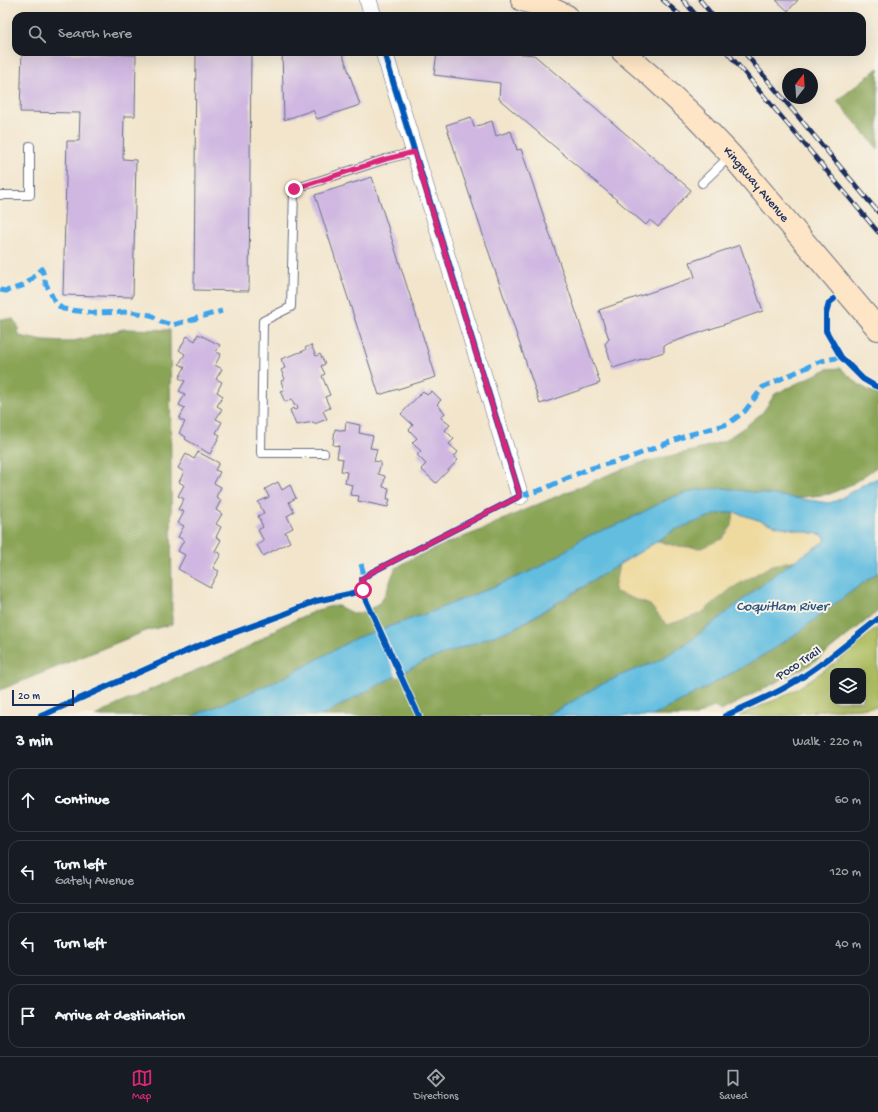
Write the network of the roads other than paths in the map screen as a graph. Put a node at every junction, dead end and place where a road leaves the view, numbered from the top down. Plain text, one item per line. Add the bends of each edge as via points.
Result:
1 (368, 0) edge
2 (522, 0) edge
3 (544, 3) edge
4 (372, 12) edge
5 (560, 12) edge
6 (385, 56) edge
7 (628, 56) edge
8 (30, 146) dead end
9 (414, 152) junction
10 (731, 155) junction
11 (702, 183) dead end
12 (0, 195) edge
13 (878, 328) edge
14 (324, 453) dead end
15 (520, 496) dead end

1 - 4 street
2 - 3 main road
3 - 5 main road
6 - 9 street
7 - 10 main road, Kingsway Avenue via 694,116
8 - 12 lane via 30,195
9 - 14 lane via 294,189 291,307 263,322 261,453
9 - 15 street
10 - 11 lane
10 - 13 main road, Kingsway Avenue

